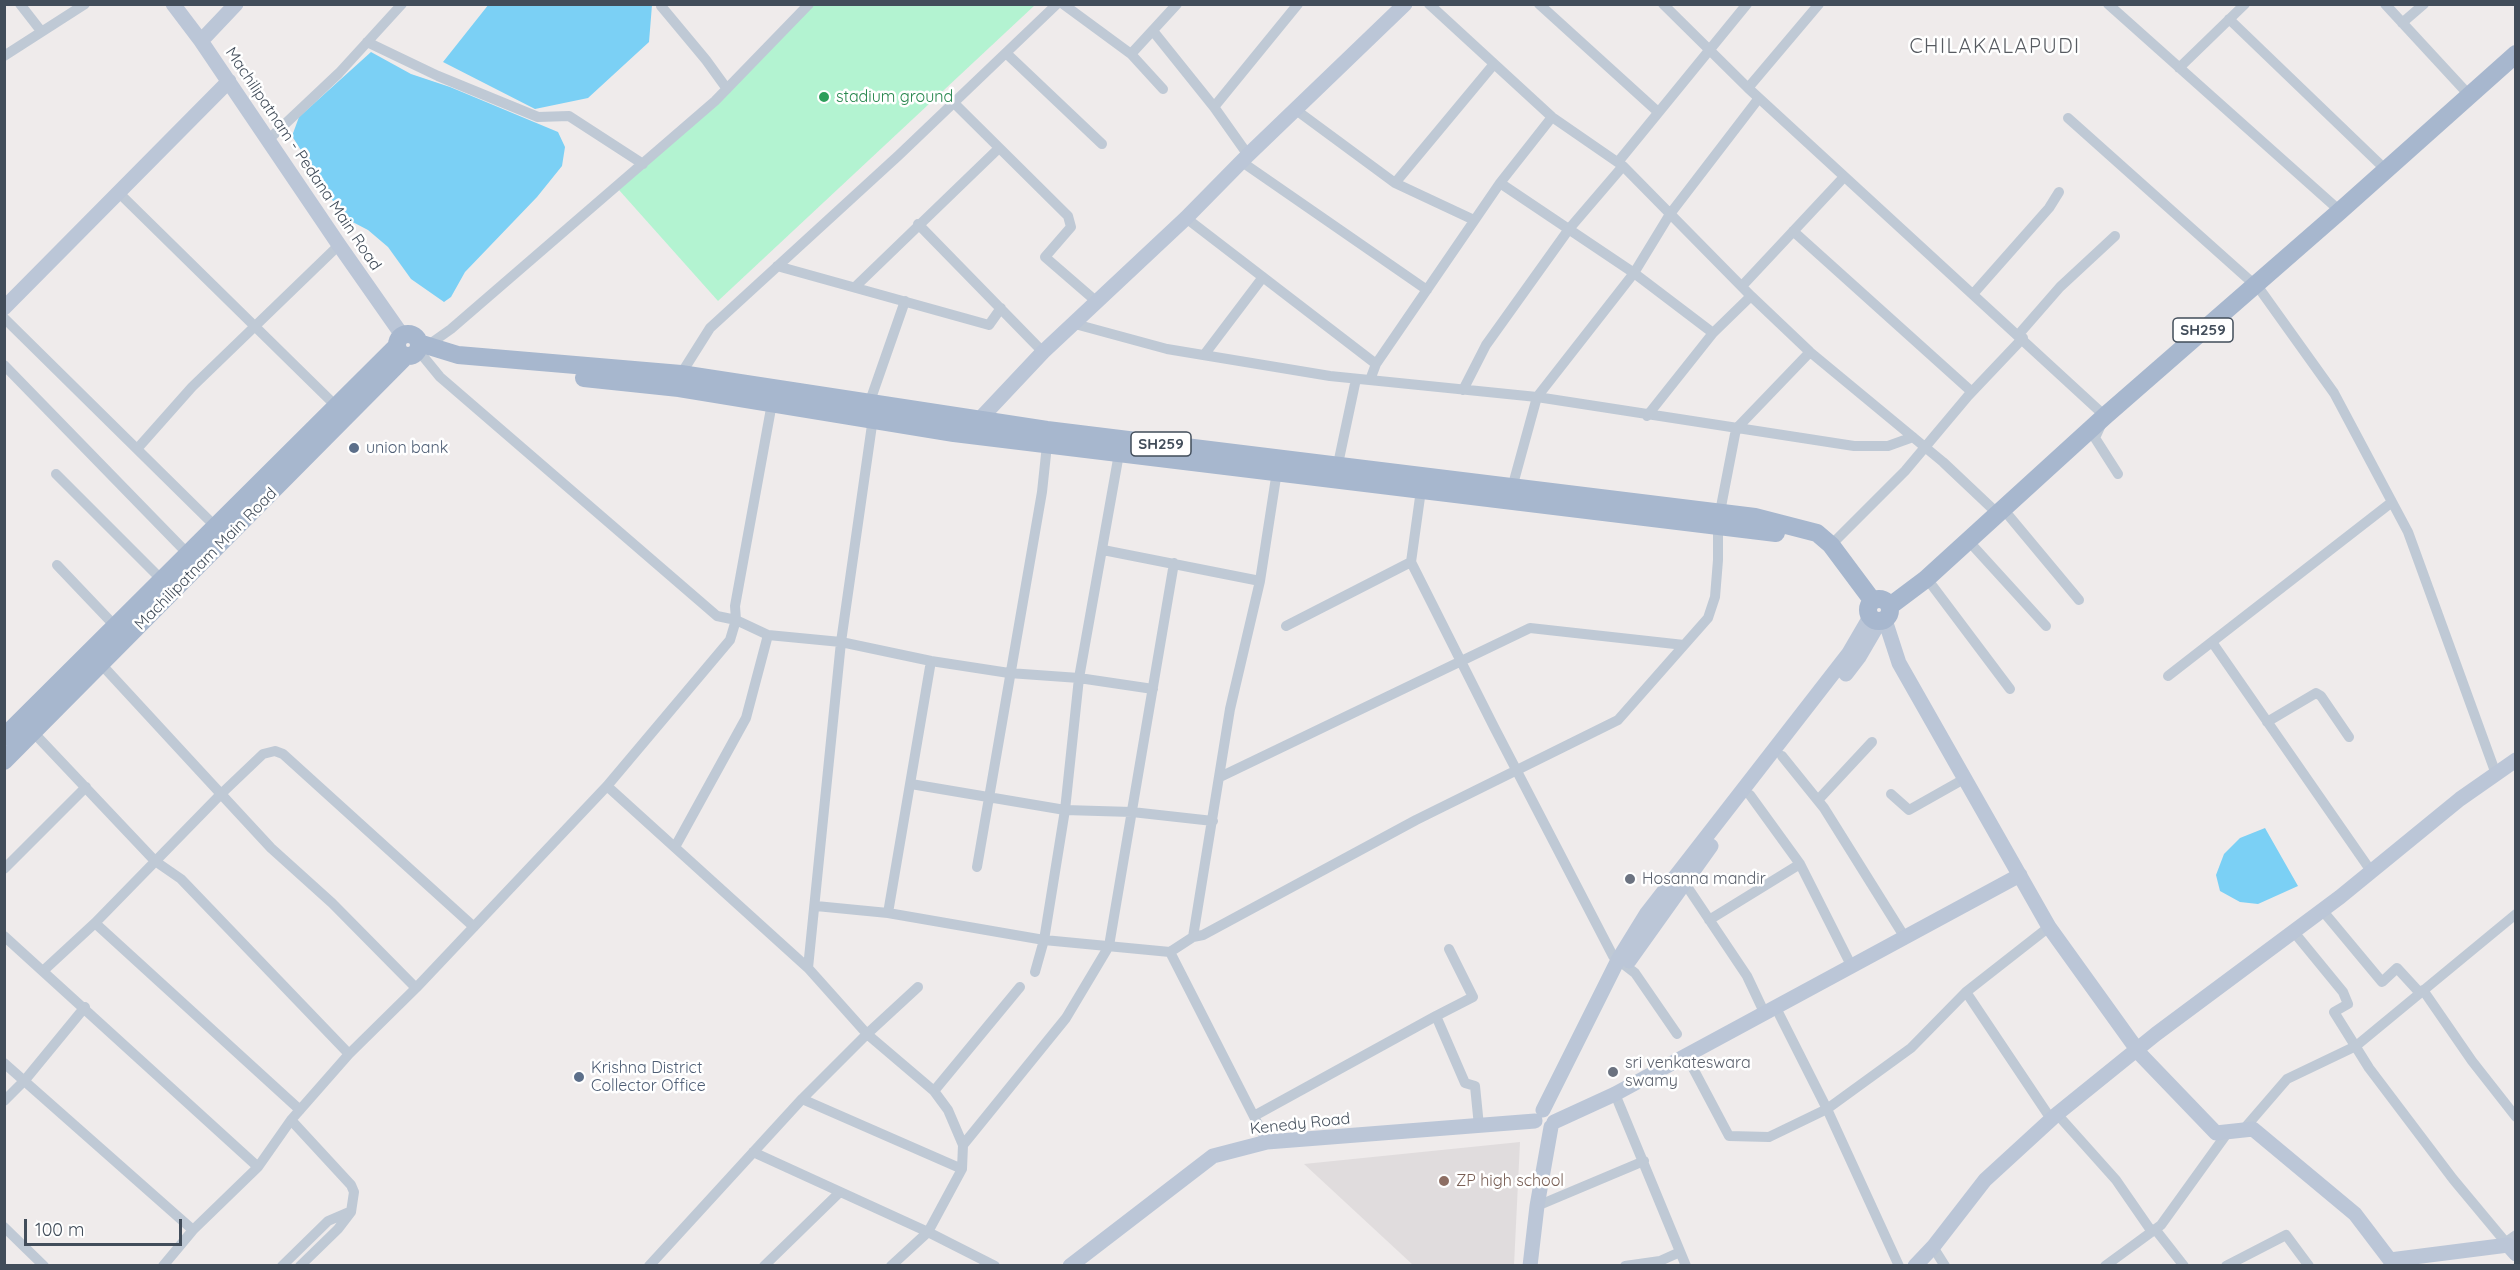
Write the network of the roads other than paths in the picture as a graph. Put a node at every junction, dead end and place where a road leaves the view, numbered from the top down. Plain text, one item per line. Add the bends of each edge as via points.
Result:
1 (20, 4) edge
2 (85, 4) edge
3 (173, 4) edge
4 (236, 4) edge
5 (402, 4) edge
6 (809, 4) edge
7 (1058, 4) edge
8 (1063, 4) edge
9 (1177, 4) edge
10 (1298, 4) edge
11 (1405, 4) edge
12 (1429, 4) edge
13 (1539, 4) edge
14 (1663, 4) edge
15 (1747, 4) edge
16 (1819, 4) edge
17 (2108, 4) edge
18 (2245, 4) edge
19 (2385, 4) edge
20 (2424, 4) edge
21 (661, 6) edge
22 (2229, 19) junction
23 (2402, 23) junction
24 (1154, 31) junction
25 (42, 32) junction
26 (201, 41) junction
27 (367, 42) junction
28 (1709, 48) junction
29 (1006, 53) junction
30 (1131, 54) junction
31 (2516, 54) edge
32 (4, 56) edge
33 (1494, 64) junction
34 (2179, 68) junction
35 (2516, 68) edge
36 (229, 81) junction
37 (1163, 88) dead end
38 (1748, 88) junction
39 (727, 89) junction
40 (2469, 95) junction
41 (1759, 98) junction
42 (954, 103) junction
43 (1214, 107) junction
44 (1296, 110) junction
45 (1658, 112) junction
46 (1552, 117) junction
47 (2068, 118) dead end
48 (268, 140) junction
49 (1102, 144) dead end
50 (998, 148) junction
51 (1245, 158) junction
52 (643, 164) junction
53 (1620, 164) junction
54 (2386, 170) junction
55 (1844, 177) junction
56 (1395, 183) junction
57 (1500, 183) junction
58 (118, 192) junction
59 (2059, 192) dead end
60 (2340, 211) junction
61 (1670, 214) junction
62 (1186, 218) junction
63 (1474, 220) junction
64 (918, 224) junction
65 (1569, 229) junction
66 (1793, 231) junction
67 (2115, 236) dead end
68 (339, 245) junction
69 (777, 266) junction
70 (1634, 273) junction
71 (1263, 278) junction
72 (1742, 286) junction
73 (855, 287) junction
74 (2258, 288) junction
75 (1427, 290) junction
76 (1973, 294) junction
77 (1751, 296) junction
78 (905, 301) junction
79 (1097, 302) junction
80 (4, 308) edge
81 (1001, 308) junction
82 (4, 318) edge
83 (1075, 324) junction
84 (256, 326) junction
85 (1713, 333) junction
86 (2021, 336) junction
87 (413, 348) junction
88 (1043, 352) junction
89 (1810, 352) junction
90 (1204, 355) junction
91 (1376, 364) junction
92 (4, 365) edge
93 (681, 374) junction
94 (1356, 379) junction
95 (1370, 380) junction
96 (1463, 390) junction
97 (1972, 392) junction
98 (1536, 397) junction
99 (772, 403) junction
100 (336, 406) junction
101 (871, 411) junction
102 (1647, 416) junction
103 (2105, 416) junction
104 (976, 428) junction
105 (1736, 429) junction
106 (1913, 437) junction
107 (2095, 438) junction
108 (1047, 445) junction
109 (1121, 446) junction
110 (1926, 448) junction
111 (137, 449) junction
112 (1338, 464) junction
113 (1277, 471) junction
114 (56, 474) dead end
115 (2118, 474) dead end
116 (277, 476) junction
117 (1512, 488) junction
118 (1421, 490) junction
119 (2392, 502) junction
120 (2003, 514) junction
121 (1719, 519) junction
122 (216, 527) junction
123 (1830, 545) junction
124 (1974, 547) junction
125 (1103, 550) junction
126 (188, 554) junction
127 (1411, 562) junction
128 (1174, 563) junction
129 (57, 565) dead end
130 (162, 580) junction
131 (1260, 580) junction
132 (1931, 584) junction
133 (2079, 600) dead end
134 (1880, 612) junction
135 (736, 620) junction
136 (115, 626) junction
137 (1286, 626) dead end
138 (2046, 626) dead end
139 (768, 635) junction
140 (841, 642) junction
141 (2212, 642) junction
142 (1684, 645) junction
143 (931, 661) junction
144 (1462, 661) junction
145 (101, 664) junction
146 (1008, 673) junction
147 (2168, 676) dead end
148 (1079, 678) junction
149 (1153, 689) junction
150 (2010, 689) dead end
151 (2267, 722) junction
152 (33, 732) junction
153 (4, 737) edge
154 (2349, 737) dead end
155 (1872, 742) dead end
156 (1782, 756) junction
157 (2516, 760) edge
158 (4, 761) edge
159 (1516, 770) junction
160 (2496, 774) junction
161 (1220, 777) junction
162 (1964, 779) junction
163 (911, 784) junction
164 (607, 786) junction
165 (86, 787) junction
166 (221, 794) junction
167 (1891, 794) dead end
168 (1750, 795) junction
169 (988, 797) junction
170 (1818, 800) junction
171 (1065, 810) junction
172 (1132, 812) junction
173 (1213, 821) junction
174 (675, 847) junction
175 (155, 861) junction
176 (1800, 864) junction
177 (977, 867) dead end
178 (4, 869) edge
179 (2371, 871) junction
180 (2020, 875) junction
181 (1683, 882) junction
182 (816, 906) junction
183 (2322, 910) junction
184 (888, 913) junction
185 (2516, 914) edge
186 (1709, 920) junction
187 (95, 923) junction
188 (474, 927) junction
189 (2049, 927) junction
190 (2294, 932) junction
191 (4, 936) edge
192 (1904, 936) junction
193 (1193, 937) junction
194 (1044, 940) junction
195 (1109, 946) junction
196 (1449, 950) dead end
197 (1170, 952) junction
198 (1622, 962) junction
199 (1851, 965) junction
200 (808, 968) junction
201 (43, 971) junction
202 (1035, 972) dead end
203 (918, 987) dead end
204 (1020, 987) dead end
205 (416, 988) junction
206 (1966, 992) junction
207 (2421, 992) junction
208 (85, 1007) junction
209 (1770, 1009) junction
210 (1436, 1016) junction
211 (867, 1034) junction
212 (1677, 1034) dead end
213 (2356, 1046) junction
214 (2138, 1051) junction
215 (349, 1054) junction
216 (1686, 1055) junction
217 (4, 1063) edge
218 (25, 1080) junction
219 (934, 1090) junction
220 (1615, 1094) junction
221 (802, 1099) junction
222 (4, 1101) edge
223 (1827, 1109) junction
224 (300, 1110) junction
225 (1254, 1116) junction
226 (2054, 1117) junction
227 (2516, 1117) edge
228 (1547, 1119) junction
229 (291, 1120) junction
230 (1479, 1126) junction
231 (2235, 1131) junction
232 (1267, 1142) junction
233 (963, 1145) junction
234 (753, 1152) junction
235 (1644, 1161) junction
236 (258, 1167) junction
237 (962, 1169) junction
238 (840, 1192) junction
239 (1536, 1206) junction
240 (351, 1212) junction
241 (4, 1227) edge
242 (193, 1230) junction
243 (2154, 1231) junction
244 (928, 1232) junction
245 (2511, 1244) edge
246 (1933, 1247) junction
247 (1680, 1252) junction
248 (2249, 1261) edge
249 (2387, 1263) edge
250 (655, 1264) edge
251 (44, 1266) edge
252 (163, 1266) edge
253 (282, 1266) edge
254 (300, 1266) edge
255 (764, 1266) edge
256 (891, 1266) edge
257 (995, 1266) edge
258 (1070, 1266) edge
259 (1530, 1266) edge
260 (1625, 1266) edge
261 (1686, 1266) edge
262 (1899, 1266) edge
263 (1915, 1266) edge
264 (1945, 1266) edge
265 (2105, 1266) edge
266 (2184, 1266) edge
267 (2226, 1266) edge
268 (2309, 1266) edge

1 - 25 street
2 - 25 street
3 - 26 street, Machilipatnam - Pedana Main Road
4 - 26 street
5 - 27 street
6 - 39 street
7 - 29 street
8 - 30 street
9 - 24 street
10 - 43 street
11 - 44 street
12 - 33 street
13 - 45 street
14 - 28 street
15 - 28 street
16 - 38 street
17 - 34 street
18 - 22 street
19 - 23 street
20 - 23 street
21 - 39 street
22 - 34 street
22 - 54 street
23 - 40 street
24 - 30 street
24 - 43 street
25 - 32 street
26 - 36 street, Machilipatnam - Pedana Main Road
27 - 48 street
27 - 52 street via 538,117 569,116
28 - 38 street
28 - 45 street
29 - 42 street
29 - 49 street
30 - 37 street
31 - 40 main road, SH259
33 - 46 street
33 - 56 street
34 - 60 street
35 - 74 main road, SH259
36 - 48 street, Machilipatnam - Pedana Main Road
36 - 58 street
38 - 41 street
39 - 52 street
40 - 54 main road, SH259
41 - 55 street
41 - 61 street
42 - 50 street
42 - 69 street
43 - 51 street
44 - 51 street
44 - 56 street
45 - 53 street
46 - 53 street
46 - 57 street
47 - 74 street
48 - 68 street, Machilipatnam - Pedana Main Road
50 - 64 street
50 - 79 street via 1068,216 1071,227 1045,257
51 - 62 street
51 - 75 street
52 - 87 street via 451,329
53 - 61 street
53 - 65 street
54 - 60 main road, SH259
55 - 66 street
55 - 76 street
56 - 63 street
57 - 63 street
57 - 65 street
58 - 80 street
58 - 84 street
59 - 76 street
60 - 74 main road, SH259
61 - 70 street
61 - 72 street
62 - 71 street
62 - 79 street
63 - 75 street
64 - 73 street
64 - 81 street
65 - 70 street
65 - 96 street via 1486,345
66 - 72 street
66 - 97 street
67 - 86 street via 2061,287
68 - 84 street
68 - 87 street, Machilipatnam - Pedana Main Road
69 - 73 street
69 - 93 street via 710,328
70 - 85 street
70 - 98 street
71 - 90 street
71 - 91 street
72 - 77 street
73 - 78 street
74 - 103 main road, SH259
74 - 107 main road, SH259
74 - 119 street via 2334,393
75 - 91 street
76 - 86 street
77 - 85 street
77 - 89 street
78 - 81 street via 989,325
78 - 101 street
79 - 83 street
81 - 88 street
82 - 111 street
83 - 88 street
83 - 90 street
84 - 100 street
84 - 111 street via 192,387
85 - 102 street
86 - 97 street
86 - 103 street
87 - 93 main road, SH259
87 - 99 main road, SH259 via 456,364 679,388
87 - 100 main road, Machilipatnam Main Road
87 - 116 main road, Machilipatnam Main Road
87 - 135 street via 440,377 717,616
88 - 104 street
89 - 105 street
89 - 106 street
90 - 94 street
91 - 95 street
92 - 126 street
93 - 101 main road, SH259
94 - 95 street
94 - 112 street
95 - 96 street
96 - 98 street
97 - 110 street
98 - 102 street
98 - 117 street
99 - 101 main road, SH259
99 - 135 street via 735,606
100 - 116 main road, Machilipatnam Main Road
101 - 104 main road, SH259
101 - 140 street
102 - 105 street
103 - 107 street
103 - 120 main road, SH259
104 - 108 main road, SH259
104 - 109 main road, SH259
105 - 106 street via 1867,447 1895,444
105 - 121 street
106 - 110 street
107 - 115 street
107 - 120 main road, SH259
108 - 109 main road, SH259
108 - 146 street
109 - 112 main road, SH259
109 - 113 main road, SH259
109 - 125 street
110 - 120 street
110 - 123 street
111 - 122 street
112 - 117 main road, SH259
113 - 118 main road, SH259
113 - 131 street
114 - 130 street
116 - 122 main road, Machilipatnam Main Road
116 - 145 main road, Machilipatnam Main Road
117 - 121 main road, SH259
118 - 121 main road, SH259
118 - 127 street
119 - 141 street
119 - 160 street via 2408,532
120 - 124 main road, SH259
120 - 133 street
120 - 134 main road, SH259
121 - 123 main road, SH259 via 1755,517 1817,533
121 - 134 main road, SH259 via 1821,547
121 - 142 street via 1715,597 1708,618
122 - 126 main road, Machilipatnam Main Road
123 - 134 main road, SH259
124 - 132 main road, SH259
124 - 138 street
125 - 128 street
125 - 148 street
126 - 130 main road, Machilipatnam Main Road
127 - 137 street
127 - 144 street
128 - 131 street
128 - 149 street
129 - 136 street
130 - 136 main road, Machilipatnam Main Road
131 - 161 street via 1230,709
132 - 134 main road, SH259
132 - 150 street
134 - 156 street via 1859,657
134 - 162 street via 1899,663
134 - 198 street via 1676,873 1647,913
135 - 139 street
135 - 164 street via 730,640
136 - 153 main road, Machilipatnam Main Road
139 - 140 street
139 - 174 street via 746,718
140 - 143 street
140 - 182 street
141 - 147 street
141 - 151 street
142 - 144 street via 1530,628
142 - 159 street via 1618,720
143 - 146 street
143 - 163 street
144 - 159 street
144 - 161 street
145 - 152 main road, Machilipatnam Main Road
145 - 166 street
146 - 148 street
146 - 169 street
148 - 149 street
148 - 171 street
149 - 172 street
151 - 154 street via 2316,693
151 - 179 street
152 - 158 main road, Machilipatnam Main Road
152 - 165 street
155 - 170 street
156 - 168 street
156 - 170 street
157 - 160 street
159 - 193 street
159 - 198 street via 1613,956
160 - 179 street
161 - 173 street
162 - 167 street via 1928,804 1909,810
162 - 180 street
163 - 169 street
163 - 184 street
164 - 174 street
164 - 188 street
165 - 175 street
165 - 178 street
166 - 175 street
166 - 188 street via 263,754 283,754
166 - 205 street via 271,848
168 - 176 street
168 - 181 street
169 - 171 street
169 - 177 street
170 - 192 street
171 - 172 street
171 - 194 street
172 - 173 street
172 - 195 street
173 - 193 street
174 - 200 street
175 - 187 street
175 - 215 street via 181,879
176 - 186 street
176 - 199 street
179 - 183 street
180 - 189 street
180 - 192 street, Kenedy Road
181 - 186 street
181 - 198 street
182 - 184 street
182 - 200 street
183 - 190 street
183 - 207 street via 2382,982 2397,968
184 - 194 street
185 - 207 street
186 - 209 street
187 - 201 street
187 - 224 street
188 - 205 street
189 - 206 street
189 - 214 street
190 - 213 street via 2343,992 2348,1004 2334,1012
190 - 214 street
191 - 201 street
192 - 199 street, Kenedy Road
193 - 197 street
194 - 195 street
194 - 202 street
195 - 197 street
195 - 233 street via 1066,1018
196 - 210 street via 1473,997
197 - 225 street
198 - 212 street via 1635,973
198 - 228 street
199 - 209 street, Kenedy Road
200 - 211 street
201 - 208 street
203 - 211 street
204 - 219 street
205 - 215 street
206 - 223 street via 1911,1048
206 - 226 street
207 - 213 street
207 - 227 street
208 - 218 street
208 - 236 street
209 - 216 street, Kenedy Road
209 - 223 street
210 - 225 street
210 - 230 street via 1465,1083 1475,1086
211 - 219 street
211 - 221 street
213 - 231 street via 2287,1078
213 - 245 street via 2453,1179
214 - 226 street
214 - 231 street via 2216,1133
215 - 224 street
216 - 220 street, Kenedy Road
216 - 223 street via 1729,1137 1769,1137
217 - 218 street
218 - 222 street
218 - 242 street
219 - 233 street via 948,1110
220 - 228 street, Kenedy Road
220 - 235 street
221 - 234 street
221 - 237 street
223 - 262 street
224 - 229 street
225 - 232 street
226 - 243 street via 2116,1180
226 - 246 street via 1985,1180
228 - 230 street, Kenedy Road
228 - 239 street
229 - 236 street
229 - 240 street via 351,1185
230 - 232 street, Kenedy Road
231 - 243 street
231 - 249 street via 2253,1129 2355,1214
232 - 258 street, Kenedy Road via 1213,1156
233 - 237 street
234 - 238 street
234 - 250 street
235 - 239 street
235 - 247 street
236 - 242 street
237 - 244 street
238 - 244 street
238 - 255 street
239 - 259 street
240 - 253 street via 328,1221
240 - 254 street
241 - 251 street
242 - 252 street
243 - 265 street
243 - 266 street
244 - 256 street
244 - 257 street
245 - 249 street
246 - 263 street
246 - 264 street
247 - 260 street via 1660,1261
247 - 261 street
248 - 267 street
248 - 268 street via 2286,1235

